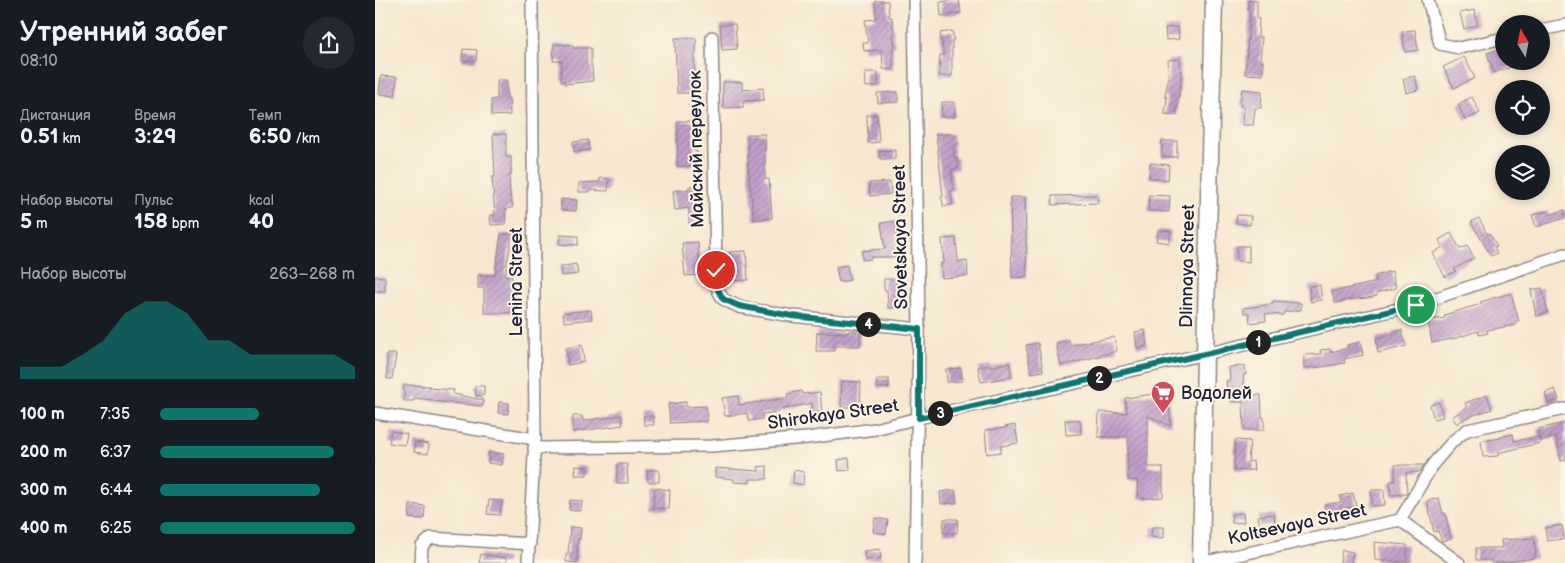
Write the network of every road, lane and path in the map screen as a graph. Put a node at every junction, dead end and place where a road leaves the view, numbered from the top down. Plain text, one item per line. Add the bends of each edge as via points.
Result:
1 (532, 0) edge
2 (914, 0) edge
3 (1213, 0) edge
4 (1428, 0) edge
5 (1565, 25) edge
6 (1550, 28) edge
7 (712, 38) dead end
8 (1495, 40) edge
9 (1565, 254) edge
10 (919, 329) junction
11 (1205, 354) junction
12 (1565, 409) edge
13 (375, 413) edge
14 (919, 418) junction
15 (535, 443) junction
16 (1399, 520) junction
17 (530, 544) junction
18 (421, 563) edge
19 (528, 563) edge
20 (915, 563) edge
21 (1201, 563) edge
22 (1459, 563) edge

1 - 15 street, Lenina Street
2 - 10 street, Sovetskaya Street
3 - 11 main road, Dlinnaya Street
4 - 8 street via 1440,44 1459,48
5 - 6 street
7 - 10 street, Майский переулок via 716,270 718,290 723,299 739,306 792,316
9 - 11 street, Shirokaya Street via 1416,305
10 - 14 street, Sovetskaya Street
11 - 14 street, Shirokaya Street
11 - 21 main road, Dlinnaya Street
12 - 16 street via 1467,430 1433,464
13 - 15 street, Shirokaya Street
14 - 15 street, Shirokaya Street via 856,432 711,446
14 - 20 street, Sovetskaya Street
15 - 17 street, Lenina Street
16 - 21 street, Koltsevaya Street
16 - 22 street
17 - 18 street via 431,538 422,546
17 - 19 street, Lenina Street

